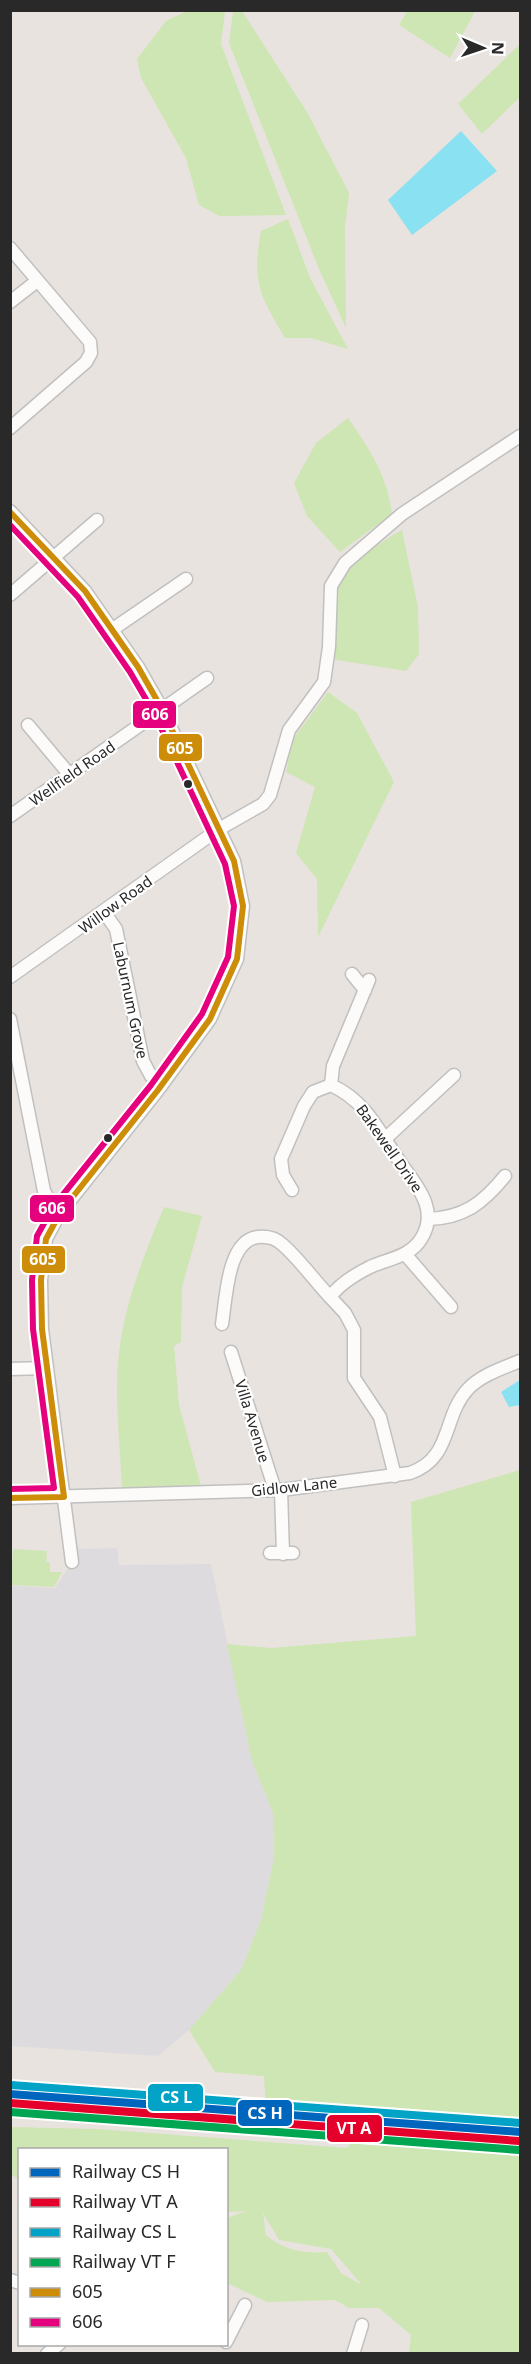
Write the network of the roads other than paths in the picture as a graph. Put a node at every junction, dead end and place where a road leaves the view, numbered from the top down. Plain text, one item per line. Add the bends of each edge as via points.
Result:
1 (10, 248) edge
2 (37, 281) junction
3 (10, 302) edge
4 (10, 428) edge
5 (520, 436) edge
6 (10, 510) edge
7 (97, 520) dead end
8 (54, 557) junction
9 (186, 579) dead end
10 (10, 595) edge
11 (113, 629) junction
12 (207, 678) dead end
13 (162, 709) junction
14 (28, 725) dead end
15 (69, 774) junction
16 (10, 816) edge
17 (219, 829) junction
18 (104, 912) junction
19 (352, 974) dead end
20 (10, 977) edge
21 (10, 1019) edge
22 (454, 1075) dead end
23 (331, 1085) junction
24 (161, 1086) junction
25 (386, 1138) junction
26 (505, 1176) dead end
27 (292, 1190) dead end
28 (60, 1213) junction
29 (429, 1219) junction
30 (405, 1254) junction
31 (330, 1297) junction
32 (451, 1307) dead end
33 (222, 1324) dead end
34 (231, 1352) dead end
35 (520, 1361) edge
36 (46, 1368) junction
37 (10, 1370) edge
38 (395, 1476) junction
39 (278, 1490) junction
40 (64, 1497) junction
41 (10, 1498) edge
42 (270, 1553) dead end
43 (72, 1562) dead end
44 (245, 2306) dead end
45 (232, 2318) edge
46 (362, 2323) dead end
47 (228, 2335) edge
48 (353, 2354) edge

1 - 2 street
2 - 3 street
2 - 4 street via 90,342 91,353 86,362
5 - 17 street, Willow Road via 402,514 345,562 331,586 324,682 289,730 270,795 252,812
6 - 8 street
7 - 8 street
8 - 10 street
8 - 11 street
9 - 11 street
11 - 13 street
12 - 13 street, Wellfield Road
13 - 15 street, Wellfield Road
13 - 17 street
14 - 15 street
15 - 16 street, Wellfield Road
17 - 18 street, Willow Road
17 - 24 street via 234,861 241,890 237,959 210,1019
18 - 20 street, Willow Road
18 - 24 street, Laburnum Grove via 116,928 143,1061
19 - 23 street via 367,985 333,1066
21 - 28 street via 44,1191
22 - 25 street
23 - 25 street, Bakewell Drive via 355,1098
23 - 27 street via 313,1092 281,1159 283,1175
24 - 28 street
25 - 29 street, Bakewell Drive via 425,1199
26 - 29 street via 491,1194 456,1217
28 - 36 street via 46,1239 43,1255 41,1305
29 - 30 street via 421,1240
30 - 31 street via 370,1267
30 - 32 street
31 - 33 street via 282,1244 269,1236 255,1237 242,1242 235,1258
31 - 38 street via 354,1330 354,1377 380,1418
34 - 39 street, Villa Avenue
35 - 38 street, Gidlow Lane via 468,1389 438,1454 421,1469
36 - 37 street
36 - 40 street
38 - 39 street, Gidlow Lane
39 - 40 street, Gidlow Lane
39 - 42 street, Villa Avenue via 288,1554
40 - 41 street, Gidlow Lane
40 - 43 street
44 - 45 street
45 - 47 street
46 - 48 street

